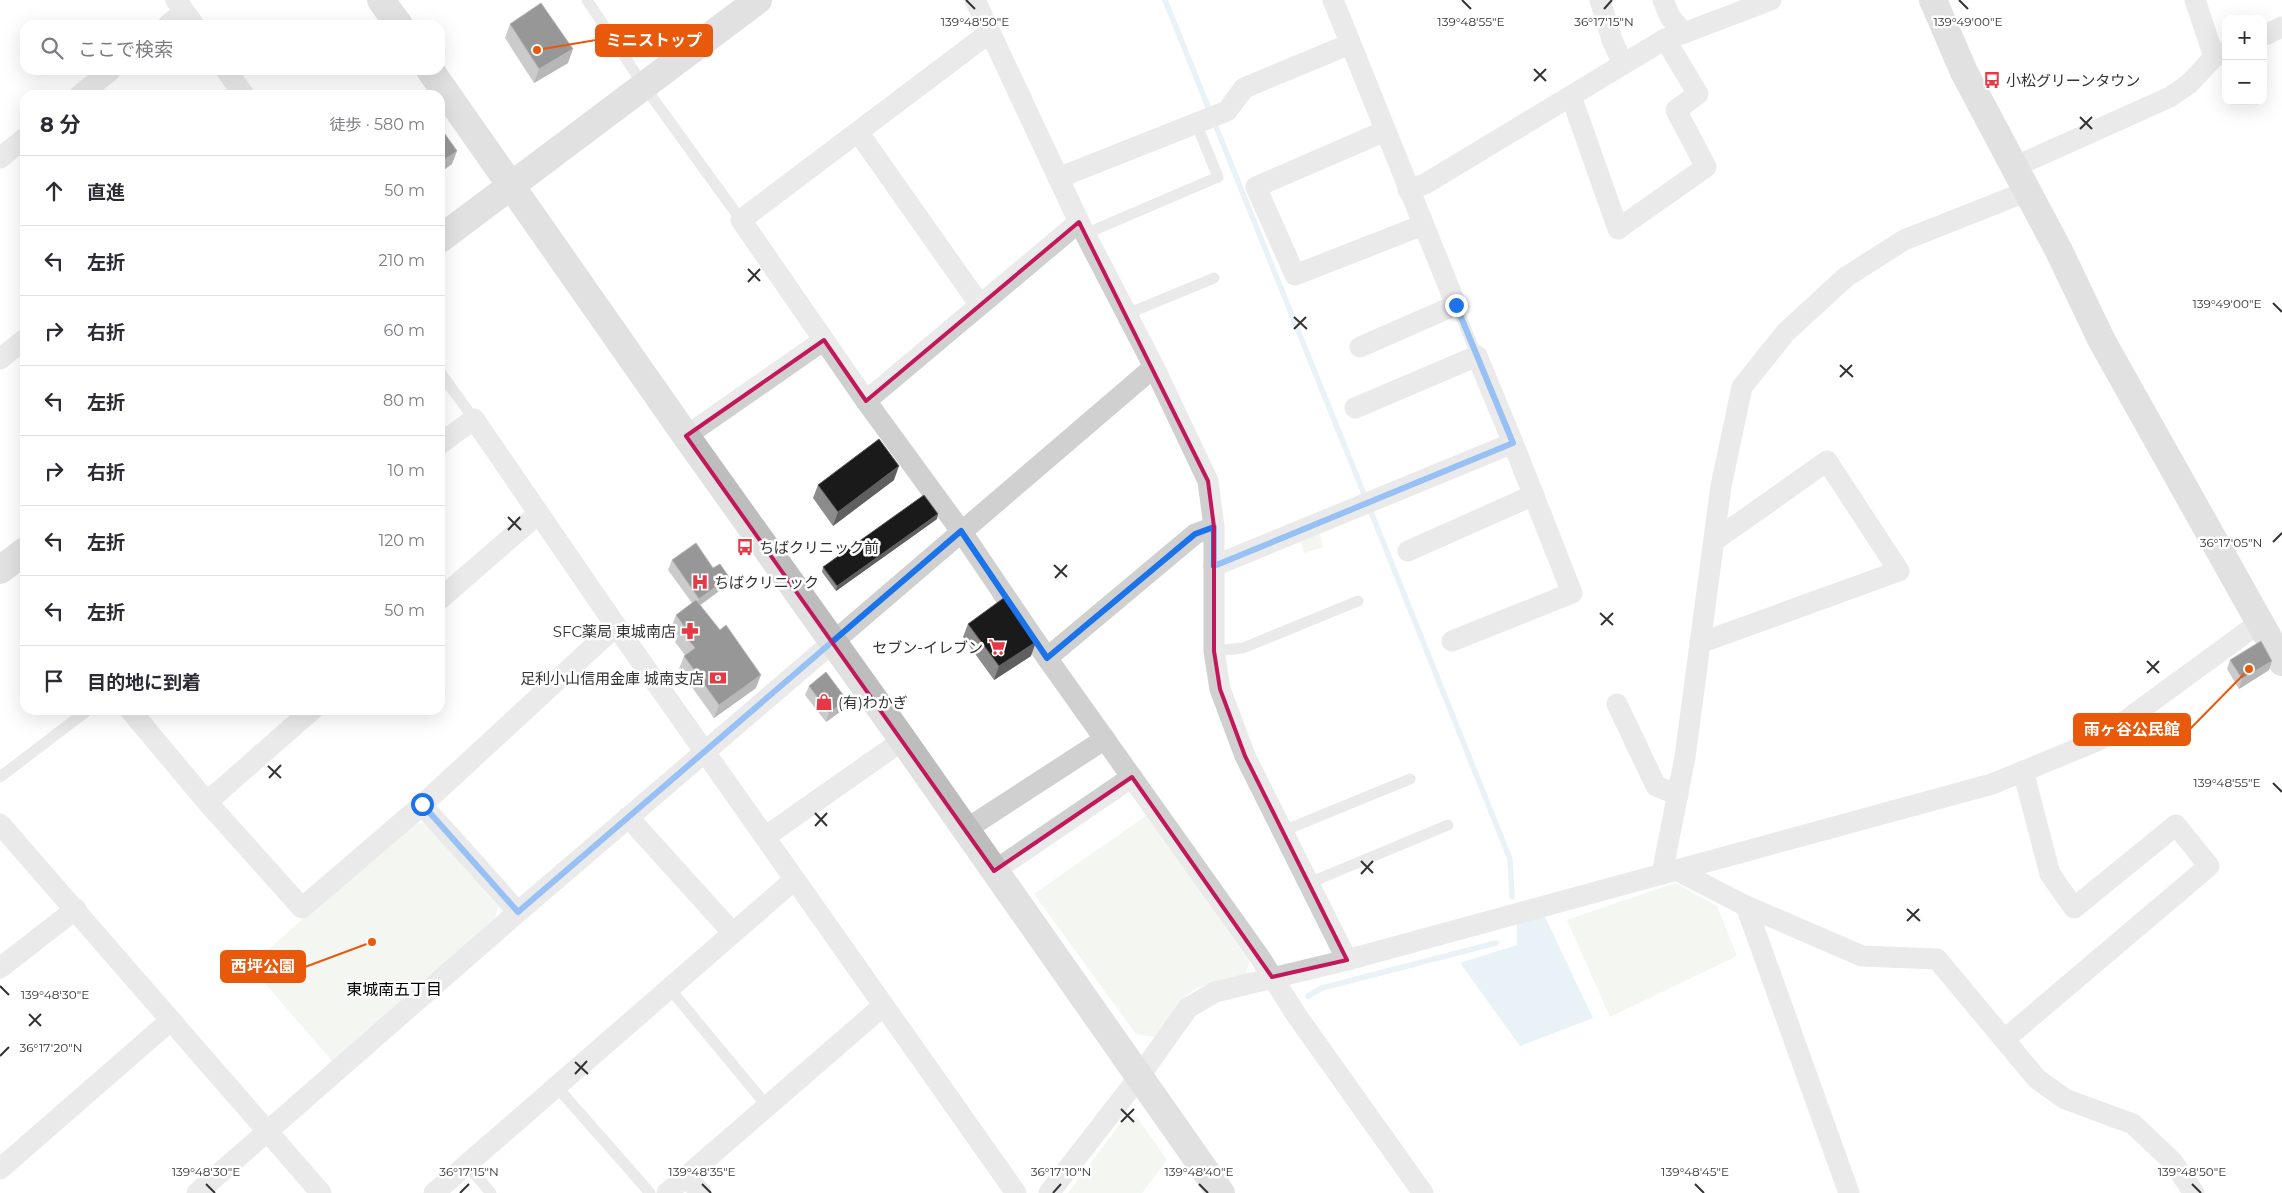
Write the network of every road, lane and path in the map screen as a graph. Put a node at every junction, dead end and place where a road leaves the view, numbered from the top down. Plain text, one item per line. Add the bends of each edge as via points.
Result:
1 (381, 0) edge
2 (587, 0) edge
3 (758, 0) edge
4 (976, 0) edge
5 (1333, 0) edge
6 (1600, 0) edge
7 (1663, 0) edge
8 (1771, 0) edge
9 (1933, 0) edge
10 (2195, 0) edge
11 (395, 20) edge
12 (2282, 27) edge
13 (989, 33) junction
14 (2267, 34) edge
15 (1674, 36) junction
16 (1350, 44) junction
17 (2220, 55) edge
18 (1623, 64) junction
19 (105, 75) edge
20 (230, 75) edge
21 (434, 75) edge
22 (644, 86) junction
23 (86, 90) edge
24 (240, 90) edge
25 (444, 90) edge
26 (445, 91) edge
27 (1571, 96) junction
28 (1196, 123) junction
29 (1385, 131) junction
30 (858, 132) junction
31 (20, 142) edge
32 (0, 158) edge
33 (2014, 168) junction
34 (1058, 178) junction
35 (511, 185) junction
36 (1408, 190) junction
37 (2028, 191) junction
38 (741, 220) junction
39 (1422, 225) junction
40 (1082, 228) junction
41 (445, 235) edge
42 (1214, 278) dead end
43 (980, 305) junction
44 (1456, 305) junction
45 (1127, 314) junction
46 (824, 340) junction
47 (20, 343) edge
48 (1360, 347) dead end
49 (1477, 356) junction
50 (0, 359) edge
51 (1154, 367) junction
52 (445, 379) edge
53 (866, 401) junction
54 (1355, 408) dead end
55 (474, 419) junction
56 (686, 436) junction
57 (445, 440) edge
58 (1513, 443) junction
59 (1534, 495) junction
60 (538, 514) junction
61 (1214, 527) junction
62 (961, 531) junction
63 (1714, 541) junction
64 (1408, 551) dead end
65 (20, 555) edge
66 (1214, 566) junction
67 (0, 570) edge
68 (445, 595) edge
69 (1358, 601) dead end
70 (2259, 623) junction
71 (616, 626) junction
72 (832, 641) junction
73 (1452, 641) dead end
74 (1700, 643) junction
75 (1214, 651) junction
76 (1047, 658) junction
77 (2282, 662) edge
78 (1617, 704) dead end
79 (81, 715) edge
80 (134, 715) edge
81 (306, 715) edge
82 (1105, 739) junction
83 (903, 740) junction
84 (705, 751) junction
85 (2023, 771) junction
86 (0, 777) edge
87 (1132, 777) junction
88 (1410, 779) dead end
89 (1678, 795) junction
90 (207, 802) junction
91 (422, 804) junction
92 (628, 817) junction
93 (1448, 825) dead end
94 (965, 830) junction
95 (1283, 831) junction
96 (4, 836) edge
97 (765, 837) junction
98 (994, 872) junction
99 (1669, 872) junction
100 (794, 880) junction
101 (1309, 883) junction
102 (1746, 906) junction
103 (76, 909) junction
104 (518, 912) junction
105 (733, 933) junction
106 (1347, 960) junction
107 (0, 968) edge
108 (1272, 977) junction
109 (670, 989) junction
110 (883, 1006) junction
111 (172, 1020) junction
112 (2005, 1039) junction
113 (1139, 1077) junction
114 (556, 1087) junction
115 (767, 1106) junction
116 (268, 1132) junction
117 (467, 1165) junction
118 (0, 1169) edge
119 (686, 1176) junction
120 (197, 1193) edge
121 (321, 1193) edge
122 (434, 1193) edge
123 (491, 1193) edge
124 (650, 1193) edge
125 (667, 1193) edge
126 (701, 1193) edge
127 (1016, 1193) edge
128 (1049, 1193) edge
129 (1220, 1193) edge
130 (1423, 1193) edge
131 (1848, 1193) edge
132 (2194, 1193) edge

1 - 11 street
2 - 22 lane
3 - 22 street
4 - 13 street
5 - 16 street
6 - 18 street
7 - 15 street
8 - 15 street
9 - 33 street via 1964,72
10 - 17 street
12 - 14 street
13 - 30 street
13 - 34 street
15 - 18 street
15 - 27 street via 1698,94 1676,110 1706,167 1618,229
16 - 28 street via 1244,88 1227,111
16 - 29 street
17 - 33 street via 2170,98
18 - 27 street
19 - 23 street
20 - 24 street
21 - 25 street
22 - 35 street
22 - 38 lane
26 - 35 street
27 - 36 street via 1425,184
28 - 34 street
28 - 40 lane via 1218,177
29 - 36 street
29 - 39 street via 1256,187 1294,275
30 - 38 street
30 - 43 street
31 - 32 street
33 - 37 street
34 - 40 street
35 - 41 street
35 - 56 street
36 - 39 street
37 - 63 street via 1904,240 1846,277 1786,332 1742,386 1721,486
37 - 70 street via 2102,341
38 - 46 street
39 - 44 street
40 - 43 street
40 - 45 street
42 - 45 lane
43 - 53 street
44 - 48 street
44 - 49 lane
45 - 51 street
46 - 53 street
46 - 56 street
47 - 50 street
49 - 54 street
49 - 58 street
51 - 61 street via 1208,481
51 - 62 street
52 - 55 lane
53 - 62 street
55 - 57 street
55 - 60 street
56 - 72 street
58 - 59 street
58 - 66 street
59 - 64 street
59 - 73 street via 1572,592
60 - 68 street
60 - 71 street
61 - 66 street
61 - 76 street via 1195,534
62 - 72 street
62 - 76 street
63 - 74 street
63 - 74 street via 1826,460 1899,571
65 - 67 street
66 - 75 street
69 - 75 lane via 1243,648
70 - 77 street
70 - 85 street via 2098,740
71 - 84 street
71 - 91 street
72 - 83 street
72 - 84 street
74 - 89 street
75 - 95 street via 1220,689 1246,756
76 - 82 street
78 - 89 street via 1656,786
79 - 86 lane
80 - 90 street
81 - 90 street
82 - 87 street
82 - 94 street
83 - 94 street
83 - 97 street
84 - 92 street
84 - 97 street
85 - 99 street via 1992,784
85 - 112 street via 2050,874 2074,908 2176,825 2209,866
87 - 98 street
87 - 108 street
88 - 95 lane
89 - 99 street
90 - 91 street via 302,908
91 - 104 street
92 - 104 street
92 - 105 street
93 - 101 lane
94 - 98 street
95 - 101 street
96 - 103 street
97 - 100 street
98 - 113 street
99 - 102 street
99 - 106 street
100 - 105 street
100 - 110 street
101 - 106 street
102 - 112 street via 1862,956 1937,959
102 - 131 street
103 - 107 street
103 - 111 street
104 - 116 street
105 - 109 street
106 - 108 street
108 - 113 street via 1215,992 1188,1008
108 - 130 street
109 - 114 street
109 - 115 lane
110 - 115 street
110 - 127 street
111 - 116 street
111 - 118 street
112 - 132 street via 2037,1079 2065,1099 2133,1124 2172,1161
113 - 128 street
113 - 129 street
114 - 117 street
114 - 124 lane
115 - 119 street
116 - 120 street
116 - 121 street
117 - 122 street
117 - 123 lane
119 - 125 street
119 - 126 street

